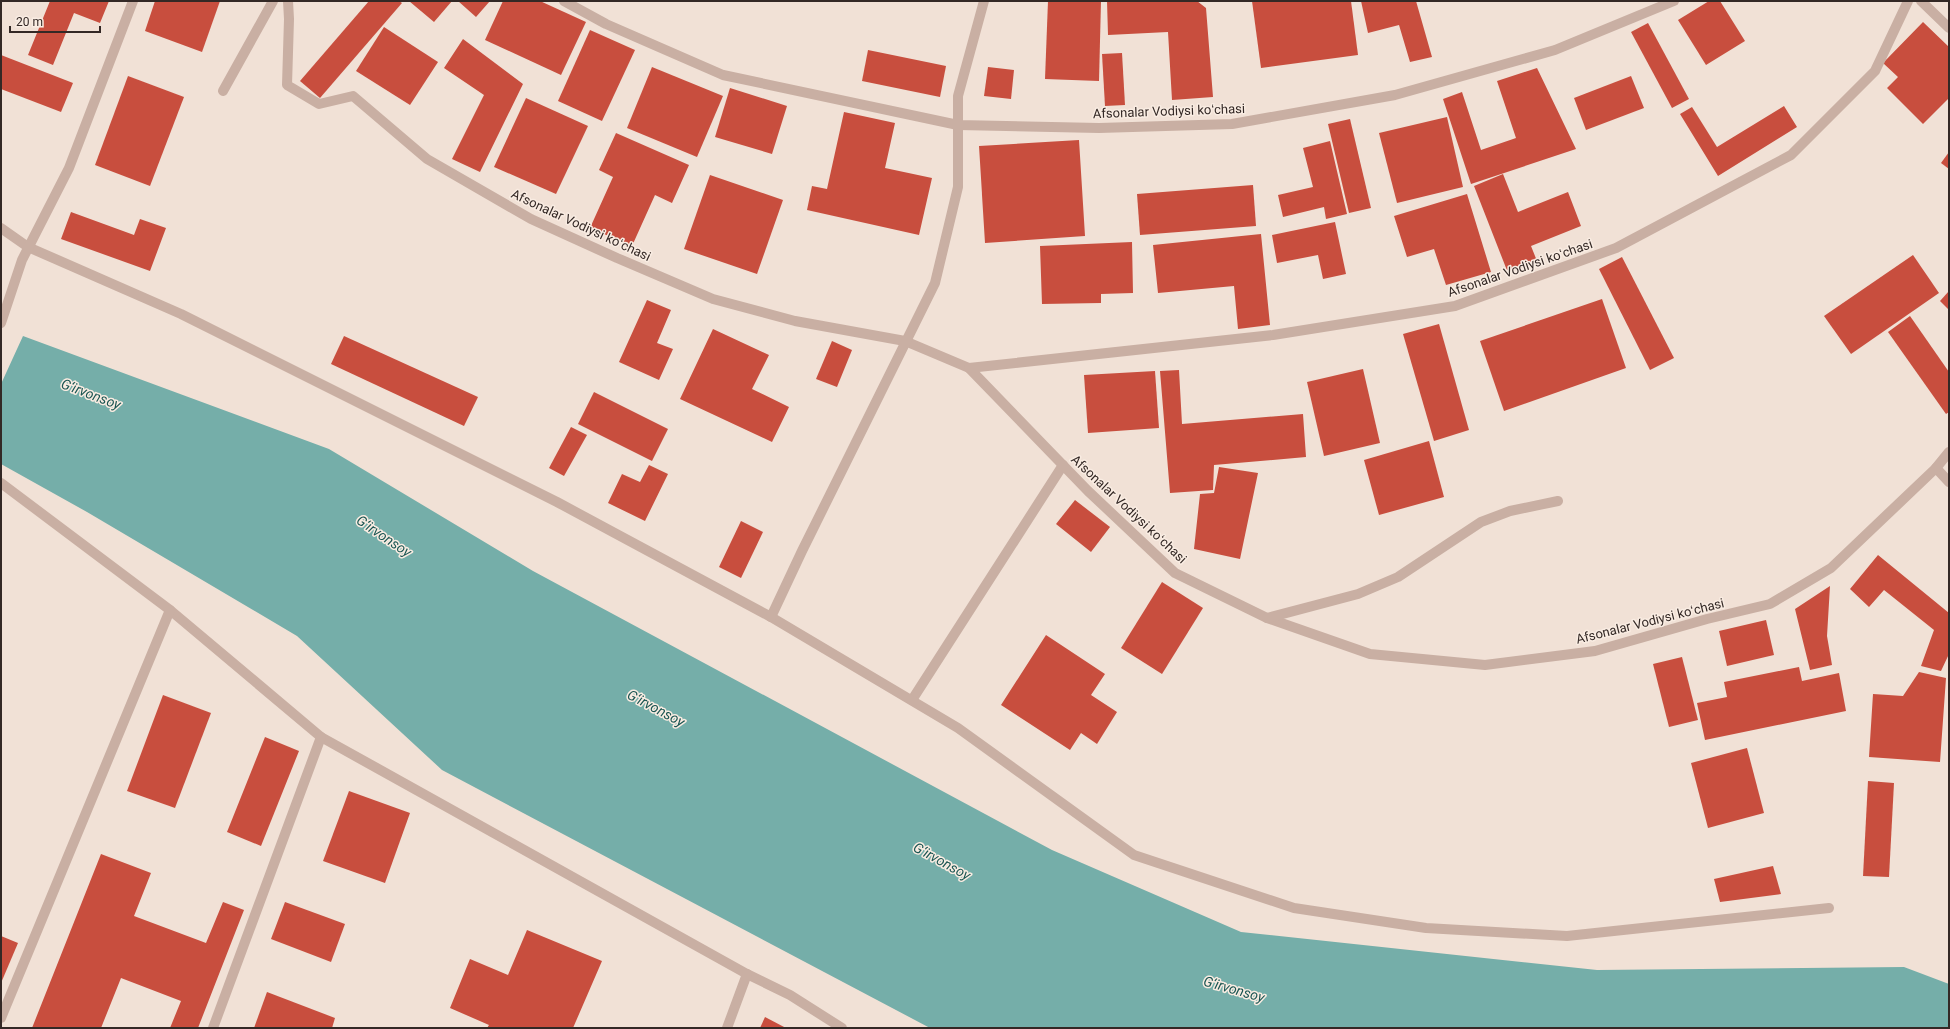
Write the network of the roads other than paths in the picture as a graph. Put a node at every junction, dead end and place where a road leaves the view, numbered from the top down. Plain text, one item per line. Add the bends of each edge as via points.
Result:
1 (133, 1) edge
2 (272, 1) edge
3 (288, 1) edge
4 (564, 1) edge
5 (984, 1) edge
6 (1674, 1) edge
7 (1908, 1) edge
8 (1921, 1) edge
9 (1949, 28) edge
10 (223, 91) dead end
11 (958, 125) junction
12 (1, 228) edge
13 (28, 248) junction
14 (1, 323) edge
15 (906, 341) junction
16 (969, 368) junction
17 (1949, 452) edge
18 (1063, 465) junction
19 (1936, 468) junction
20 (1949, 482) edge
21 (1, 483) edge
22 (1558, 501) dead end
23 (170, 610) junction
24 (771, 617) junction
25 (1267, 618) junction
26 (912, 700) junction
27 (321, 737) junction
28 (1829, 908) dead end
29 (747, 974) junction
30 (1, 1018) edge
31 (213, 1028) edge
32 (727, 1028) edge
33 (842, 1028) edge

1 - 13 street via 69,168
2 - 10 street
3 - 15 street, Afsonalar Vodiysi koʻchasi via 287,85 319,104 353,96 427,159 530,218 713,299 796,321
4 - 11 street, Afsonalar Vodiysi koʻchasi via 606,24 723,75
5 - 11 street via 958,96
6 - 11 street, Afsonalar Vodiysi koʻchasi via 1555,50 1395,95 1232,124 1099,128
7 - 16 street, Afsonalar Vodiysi koʻchasi via 1875,71 1791,155 1616,248 1455,306 1272,335
8 - 9 street
11 - 15 street via 958,187 935,283
12 - 13 street
13 - 14 street
13 - 24 street via 181,314 557,502
15 - 16 street, Afsonalar Vodiysi koʻchasi
15 - 24 street
16 - 18 street, Afsonalar Vodiysi koʻchasi
17 - 19 street, Afsonalar Vodiysi koʻchasi
18 - 25 street, Afsonalar Vodiysi koʻchasi via 1176,573
18 - 26 street
19 - 20 street
19 - 25 street, Afsonalar Vodiysi koʻchasi via 1831,568 1770,604 1595,651 1485,665 1370,654
21 - 23 street
22 - 25 street via 1510,511 1481,522 1398,578 1358,594
23 - 27 street
23 - 30 street
24 - 26 street
26 - 28 street via 958,728 1134,855 1294,908 1426,928 1567,936
27 - 29 street
27 - 31 street
29 - 32 street
29 - 33 street via 790,995

